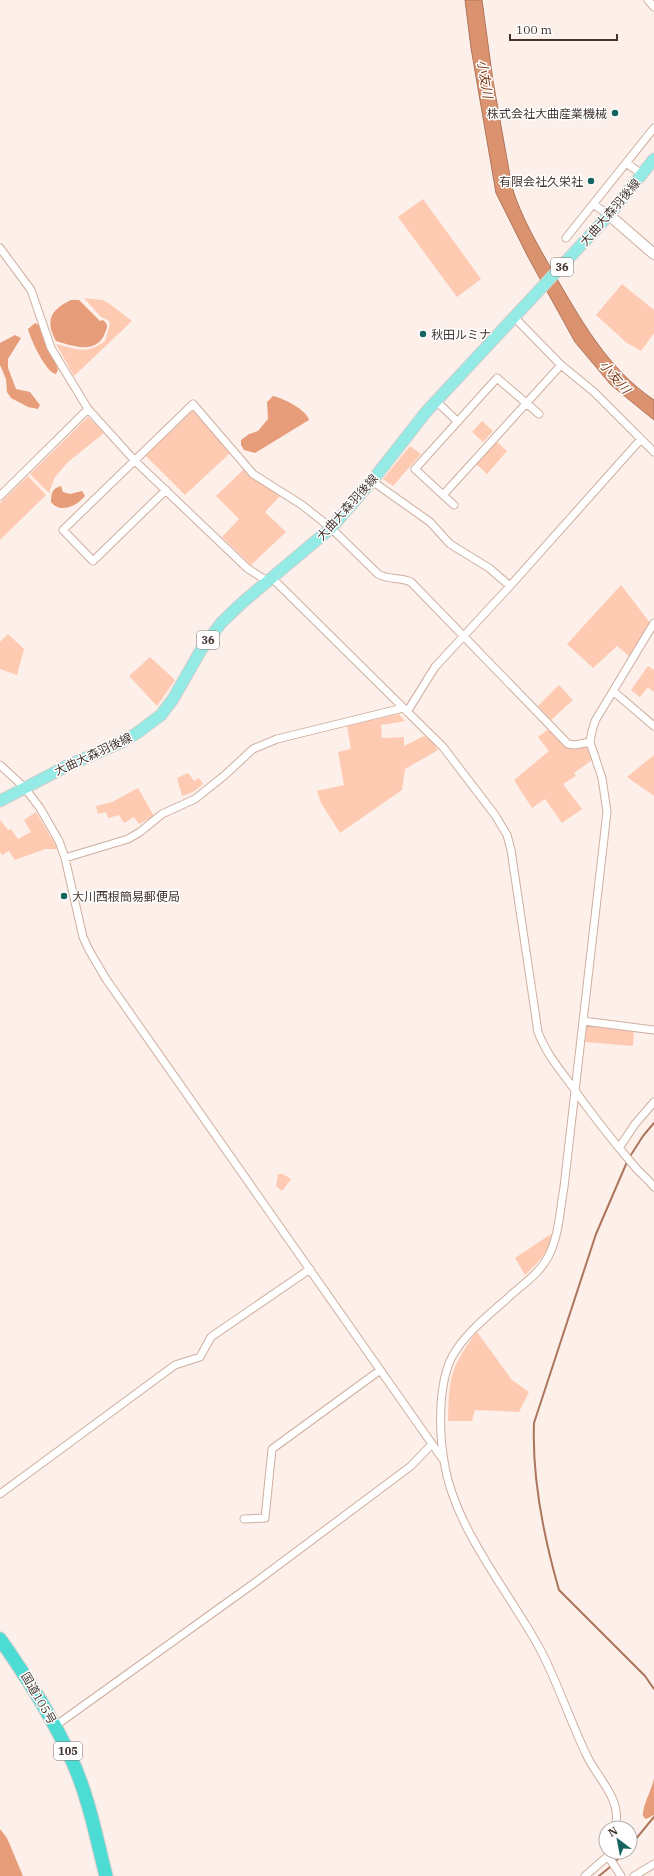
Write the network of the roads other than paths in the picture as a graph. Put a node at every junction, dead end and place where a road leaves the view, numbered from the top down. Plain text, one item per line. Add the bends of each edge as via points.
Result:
1 (648, 0) edge
2 (654, 7) edge
3 (654, 128) edge
4 (654, 160) edge
5 (626, 163) junction
6 (642, 174) junction
7 (593, 204) junction
8 (609, 215) junction
9 (566, 238) dead end
10 (0, 248) edge
11 (654, 254) edge
12 (515, 318) junction
13 (561, 365) junction
14 (436, 401) junction
15 (526, 403) junction
16 (88, 409) junction
17 (538, 414) dead end
18 (457, 421) junction
19 (641, 439) junction
20 (654, 452) edge
21 (135, 461) junction
22 (372, 480) junction
23 (166, 490) junction
24 (443, 495) junction
25 (0, 496) edge
26 (454, 505) dead end
27 (331, 528) junction
28 (270, 579) junction
29 (510, 586) junction
30 (654, 623) edge
31 (465, 635) junction
32 (613, 691) junction
33 (405, 710) junction
34 (654, 726) edge
35 (590, 742) junction
36 (0, 765) edge
37 (24, 787) junction
38 (0, 801) edge
39 (65, 858) junction
40 (583, 1021) junction
41 (654, 1030) edge
42 (574, 1090) junction
43 (654, 1102) edge
44 (619, 1148) junction
45 (654, 1187) edge
46 (310, 1269) junction
47 (379, 1371) junction
48 (432, 1444) junction
49 (444, 1461) junction
50 (0, 1494) edge
51 (244, 1519) dead end
52 (0, 1639) edge
53 (55, 1726) junction
54 (615, 1820) edge
55 (602, 1860) edge
56 (612, 1860) edge
57 (654, 1864) edge
58 (106, 1876) edge
59 (585, 1876) edge
60 (621, 1876) edge
61 (634, 1876) edge

1 - 2 street
3 - 5 street
4 - 6 main road, 大曲大森羽後線 / 36
5 - 6 street
5 - 7 street
6 - 8 main road, 大曲大森羽後線 / 36
7 - 8 street
7 - 9 street
8 - 11 street
8 - 12 main road, 大曲大森羽後線 / 36
10 - 16 street via 32,290 51,348
12 - 13 street
12 - 14 main road, 大曲大森羽後線 / 36
13 - 15 street
13 - 19 street via 594,392
14 - 18 street
14 - 22 main road, 大曲大森羽後線 / 36
15 - 17 street
15 - 18 street via 497,378
15 - 24 street
16 - 21 street
16 - 25 street
18 - 24 street via 415,469
19 - 20 street
19 - 29 street
21 - 23 street
21 - 23 street via 63,530 93,561
21 - 27 street via 193,404 253,474 302,505
22 - 27 main road, 大曲大森羽後線 / 36
22 - 29 street via 430,522 450,544 489,568
23 - 28 street via 248,568
24 - 26 street
27 - 28 main road, 大曲大森羽後線 / 36
27 - 31 street via 378,574 411,582
28 - 33 street
28 - 37 main road, 大曲大森羽後線 / 36 via 221,623 201,650 161,715 122,742
29 - 31 street
30 - 32 street
31 - 33 street via 435,667
31 - 35 street via 568,744
32 - 34 street
32 - 35 street via 595,721
33 - 39 street via 277,739 265,744 253,750 195,799 162,814 128,839
33 - 42 street via 442,747 495,815 507,835 538,1032 550,1056
35 - 40 street via 602,778 607,812
36 - 37 street
37 - 38 main road, 大曲大森羽後線 / 36
37 - 39 street via 40,808 59,841
39 - 46 street via 88,950
40 - 41 street
40 - 42 street
42 - 44 street
42 - 49 street via 564,1187 553,1247 538,1270 474,1330 452,1356 443,1387
43 - 44 street
44 - 45 street
46 - 47 street
46 - 50 street via 211,1337 200,1358 175,1365
47 - 48 street
47 - 51 street via 272,1449 265,1518
48 - 49 street
48 - 53 street via 411,1466 246,1589
49 - 54 street via 451,1489 463,1519 480,1552 540,1649 588,1757 616,1806
52 - 53 highway, 国道105号 / 105 via 26,1676
53 - 58 highway, 国道105号 / 105 via 71,1757 85,1797
55 - 59 street
56 - 60 street
57 - 61 street

